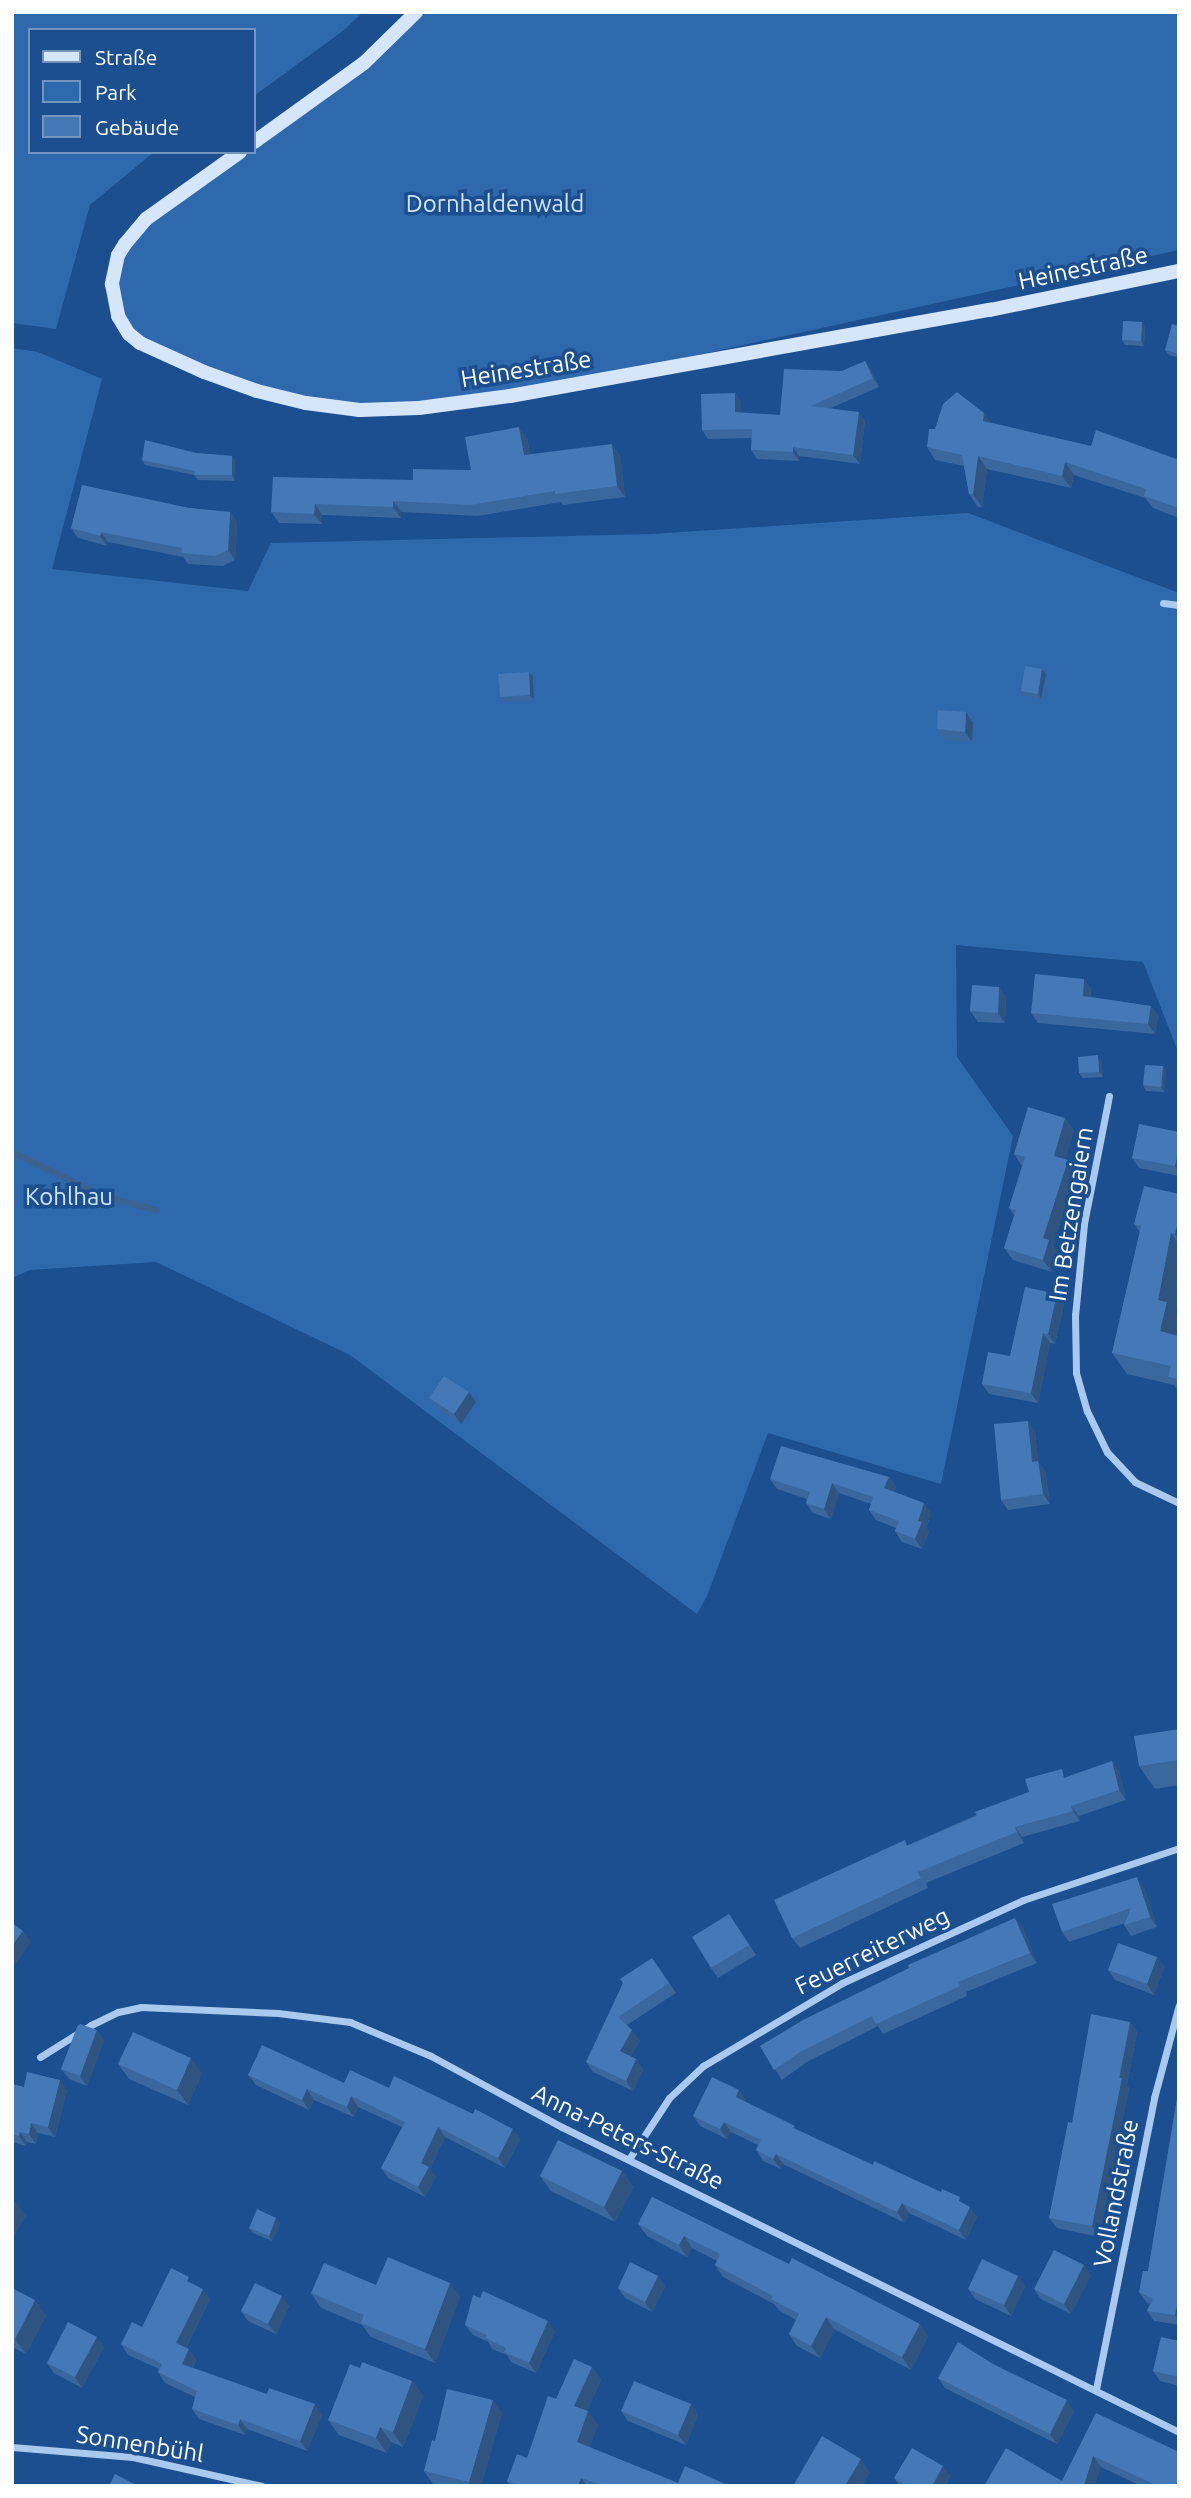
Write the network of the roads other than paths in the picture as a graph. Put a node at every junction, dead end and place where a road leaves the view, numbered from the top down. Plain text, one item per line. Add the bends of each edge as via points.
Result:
1 (416, 12) edge
2 (256, 141) edge
3 (237, 154) edge
4 (1179, 271) edge
5 (1163, 603) dead end
6 (1179, 605) edge
7 (1109, 1096) dead end
8 (1179, 1503) edge
9 (1179, 1848) edge
10 (1179, 2006) edge
11 (40, 2057) dead end
12 (629, 2159) junction
13 (1096, 2389) junction
14 (1179, 2432) edge
15 (12, 2446) edge
16 (262, 2486) edge

1 - 2 main road via 364,63
3 - 4 main road, Heinestraße via 146,219 129,238 118,255 113,284 118,316 140,343 204,372 282,397 360,410 510,396 990,310
5 - 6 street
7 - 8 street, Im Betzengaiern via 1084,1224 1075,1315 1076,1373 1087,1411 1107,1452 1135,1482
9 - 12 street, Feuerreiterweg via 1023,1900 842,1983 703,2066 668,2098
10 - 13 street, Vollandstraße via 1154,2098
11 - 12 street, Anna-Peters-Straße via 91,2025 141,2007 350,2022 398,2041
12 - 13 street, Anna-Peters-Straße
13 - 14 street, Anna-Peters-Straße
15 - 16 street, Sonnenbühl via 133,2457

